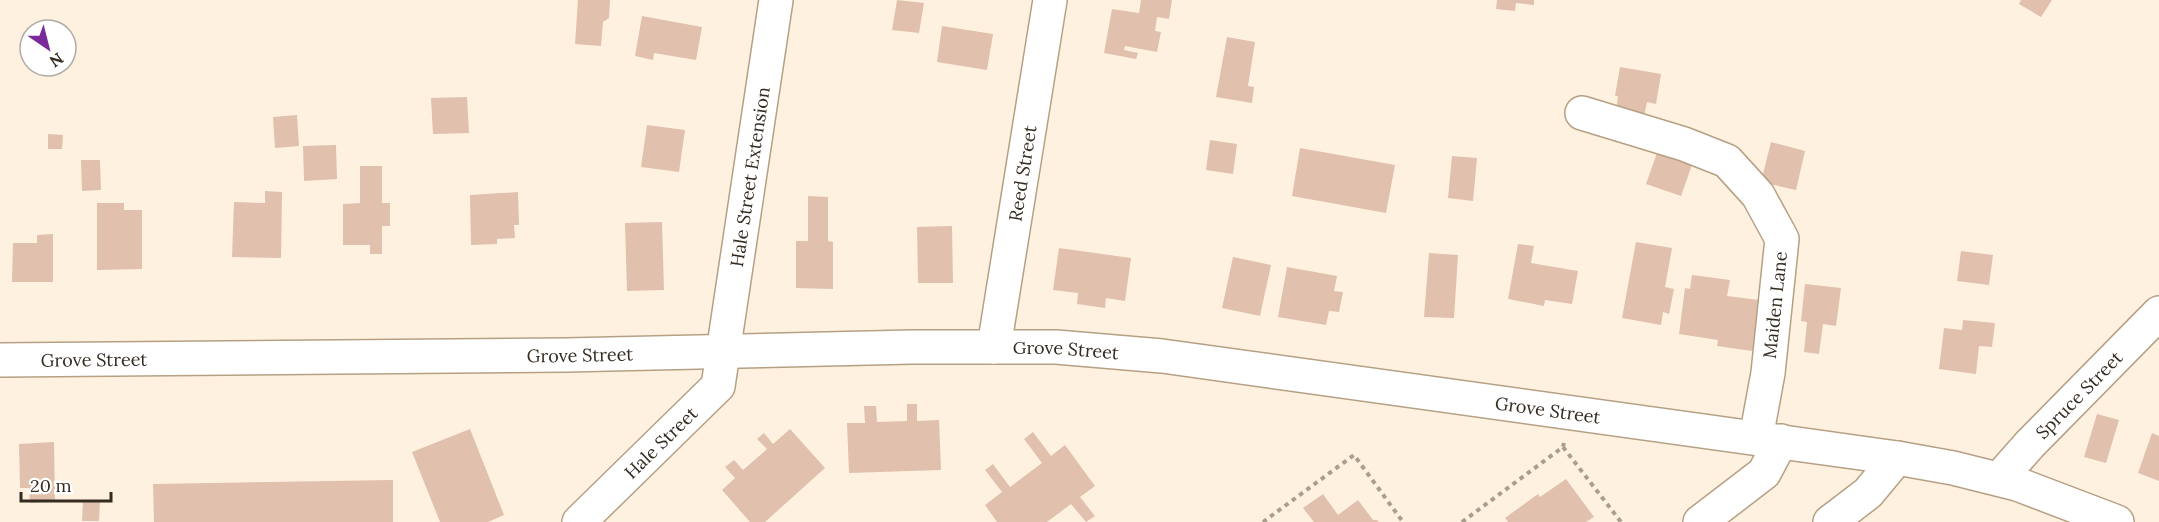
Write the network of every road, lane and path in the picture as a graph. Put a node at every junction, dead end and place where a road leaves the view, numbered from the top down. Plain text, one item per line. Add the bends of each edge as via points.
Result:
1 (776, 0) edge
2 (1050, 0) edge
3 (1582, 114) dead end
4 (2159, 313) edge
5 (994, 347) junction
6 (723, 352) junction
7 (0, 360) edge
8 (1768, 439) junction
9 (1897, 458) junction
10 (1999, 479) junction
11 (579, 522) edge
12 (1263, 522) edge
13 (1403, 522) edge
14 (1462, 522) edge
15 (1621, 522) edge
16 (1700, 522) edge
17 (1830, 522) edge
18 (2117, 522) edge

1 - 6 main road, Hale Street Extension
2 - 5 main road, Reed Street
3 - 8 main road, Maiden Lane via 1727,161 1758,195 1782,239 1768,373
4 - 10 main road, Spruce Street
5 - 6 main road, Grove Street
5 - 8 main road, Grove Street via 1056,347 1162,356
6 - 7 main road, Grove Street
6 - 11 main road, Hale Street via 718,386
8 - 9 main road, Grove Street
8 - 16 main road, Maiden Lane via 1764,473
9 - 10 main road, Grove Street
9 - 17 main road via 1868,493
10 - 18 main road, Grove Street
12 - 13 path via 1354,455
14 - 15 path via 1563,447

